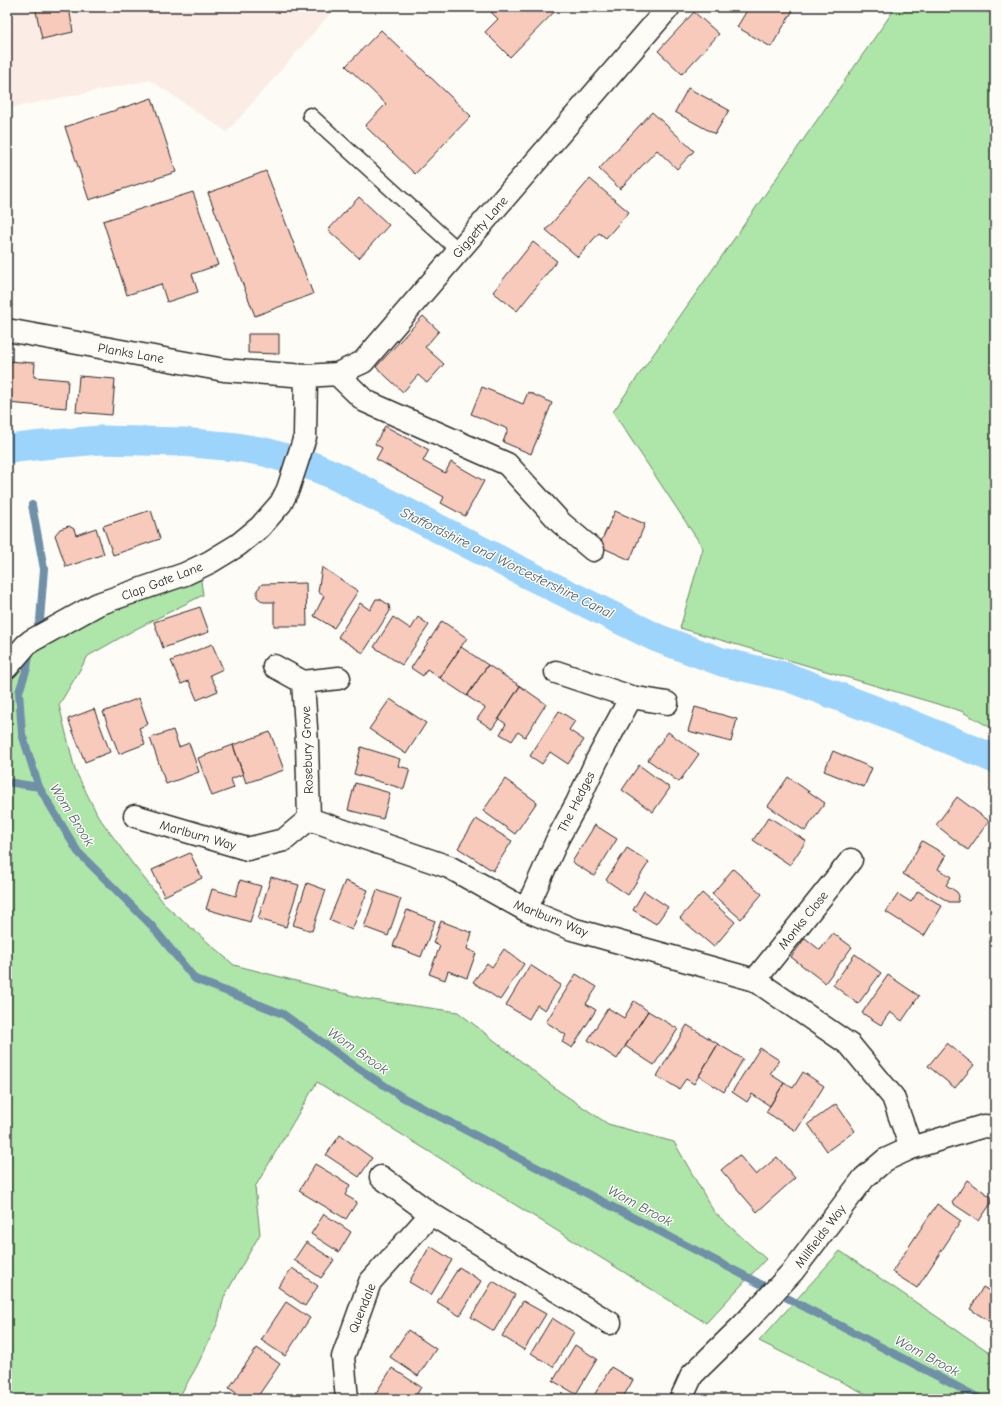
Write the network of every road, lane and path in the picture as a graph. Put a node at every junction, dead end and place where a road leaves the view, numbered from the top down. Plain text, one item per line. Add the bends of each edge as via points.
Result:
1 (669, 7) edge
2 (310, 115) dead end
3 (459, 252) junction
4 (7, 330) edge
5 (256, 373) joint
6 (337, 374) junction
7 (306, 376) junction
8 (593, 550) dead end
9 (274, 666) dead end
10 (7, 667) edge
11 (556, 672) dead end
12 (339, 678) dead end
13 (303, 682) junction
14 (631, 697) junction
15 (667, 703) dead end
16 (135, 816) dead end
17 (309, 819) junction
18 (851, 860) dead end
19 (526, 910) junction
20 (755, 980) junction
21 (995, 1127) edge
22 (911, 1148) junction
23 (381, 1177) dead end
24 (431, 1214) junction
25 (610, 1323) dead end
26 (347, 1399) edge
27 (681, 1399) edge

1 - 3 street, Giggetty Lane
2 - 3 lane
3 - 6 street, Giggetty Lane via 363,362
4 - 5 street, Planks Lane via 224,370
5 - 7 street, Giggetty Lane
6 - 7 street, Giggetty Lane
6 - 8 street via 365,401 507,464 561,523
7 - 10 street, Clap Gate Lane via 306,437 281,503 260,527 238,545 185,574 98,604 26,645
9 - 13 street
11 - 14 street
12 - 13 street
13 - 17 street, Rosebury Grove
14 - 15 street
14 - 19 street, The Hedges via 558,838
16 - 17 street, Marlburn Way via 247,849 284,840
17 - 19 street, Marlburn Way via 449,867
18 - 20 street, Monks Close
19 - 20 street, Marlburn Way via 572,929
20 - 22 street, Marlburn Way via 850,1045 893,1097
21 - 22 street, Millfields Way via 984,1126
22 - 27 street, Millfields Way via 885,1160 864,1178 793,1271 692,1375
23 - 24 street
24 - 25 street
24 - 26 street, Quendale via 370,1282 343,1357

